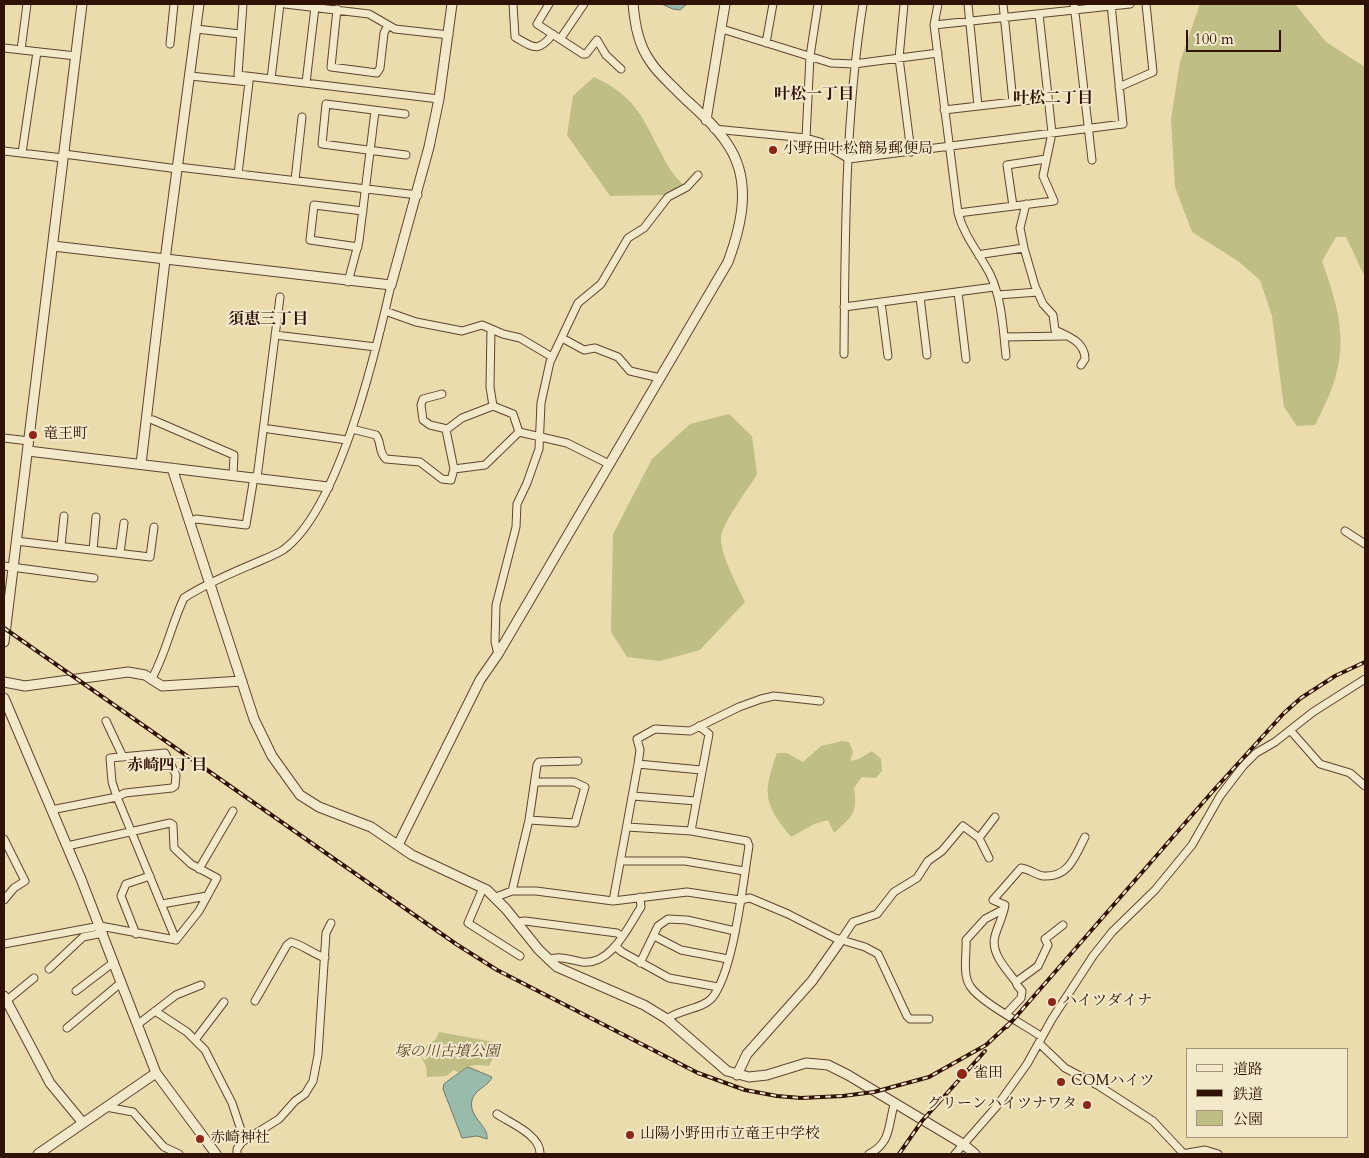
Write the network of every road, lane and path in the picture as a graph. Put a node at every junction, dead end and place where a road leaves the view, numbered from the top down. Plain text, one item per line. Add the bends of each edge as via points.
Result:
1 (27, 4) edge
2 (82, 4) edge
3 (174, 4) edge
4 (199, 4) edge
5 (243, 4) edge
6 (280, 4) edge
7 (285, 4) edge
8 (452, 4) edge
9 (513, 4) edge
10 (549, 4) edge
11 (584, 4) edge
12 (633, 4) edge
13 (725, 4) edge
14 (773, 4) edge
15 (818, 4) edge
16 (863, 4) edge
17 (904, 4) edge
18 (938, 4) edge
19 (968, 4) edge
20 (1003, 4) edge
21 (1130, 4) edge
22 (1146, 4) edge
23 (1111, 5) edge
24 (315, 7) junction
25 (1074, 7) edge
26 (337, 9) junction
27 (1039, 14) junction
28 (1004, 18) junction
29 (970, 22) junction
30 (388, 25) junction
31 (934, 26) junction
32 (722, 29) junction
33 (196, 30) junction
34 (240, 34) junction
35 (553, 34) junction
36 (448, 35) junction
37 (561, 38) junction
38 (766, 43) junction
39 (170, 44) dead end
40 (4, 48) edge
41 (21, 50) junction
42 (37, 52) junction
43 (938, 53) junction
44 (76, 56) junction
45 (810, 56) junction
46 (899, 58) junction
47 (854, 64) junction
48 (621, 69) dead end
49 (190, 76) junction
50 (272, 79) junction
51 (306, 83) junction
52 (1119, 88) junction
53 (1048, 98) junction
54 (439, 99) junction
55 (1013, 102) junction
56 (978, 106) junction
57 (944, 110) junction
58 (375, 111) junction
59 (405, 114) dead end
60 (302, 117) dead end
61 (706, 120) junction
62 (1088, 128) junction
63 (714, 129) junction
64 (1052, 133) junction
65 (806, 138) junction
66 (949, 146) junction
67 (4, 151) edge
68 (371, 151) junction
69 (911, 152) junction
70 (22, 153) junction
71 (406, 155) dead end
72 (64, 156) junction
73 (1046, 159) junction
74 (849, 160) junction
75 (1092, 160) dead end
76 (178, 168) junction
77 (238, 174) junction
78 (698, 175) dead end
79 (295, 180) junction
80 (366, 189) junction
81 (418, 194) junction
82 (1026, 204) junction
83 (1012, 206) junction
84 (363, 211) junction
85 (958, 213) junction
86 (53, 246) junction
87 (358, 246) junction
88 (1024, 248) junction
89 (979, 256) junction
90 (165, 260) junction
91 (348, 282) junction
92 (391, 285) junction
93 (994, 287) junction
94 (958, 292) junction
95 (1038, 292) junction
96 (998, 295) junction
97 (280, 297) dead end
98 (920, 297) junction
99 (881, 302) junction
100 (844, 307) junction
101 (385, 311) junction
102 (491, 329) junction
103 (275, 335) junction
104 (1068, 336) junction
105 (1004, 337) junction
106 (562, 338) junction
107 (376, 347) junction
108 (844, 354) dead end
109 (927, 355) dead end
110 (888, 356) dead end
111 (1006, 356) dead end
112 (552, 358) junction
113 (966, 359) dead end
114 (1081, 365) dead end
115 (660, 378) junction
116 (442, 394) dead end
117 (493, 406) junction
118 (154, 420) dead end
119 (269, 429) dead end
120 (352, 429) junction
121 (447, 429) junction
122 (519, 432) junction
123 (4, 438) edge
124 (540, 438) junction
125 (347, 440) junction
126 (29, 441) junction
127 (507, 444) junction
128 (28, 451) junction
129 (496, 462) dead end
130 (141, 464) junction
131 (610, 464) junction
132 (172, 468) junction
133 (454, 469) junction
134 (233, 475) junction
135 (255, 477) junction
136 (328, 487) junction
137 (64, 516) dead end
138 (96, 517) dead end
139 (190, 522) junction
140 (124, 523) dead end
141 (154, 527) dead end
142 (1346, 531) dead end
143 (16, 541) junction
144 (1365, 544) edge
145 (61, 546) junction
146 (92, 550) junction
147 (120, 553) junction
148 (8, 567) edge
149 (94, 578) dead end
150 (210, 584) junction
151 (4, 642) edge
152 (498, 654) junction
153 (1365, 679) edge
154 (151, 680) junction
155 (242, 680) junction
156 (4, 682) edge
157 (4, 698) edge
158 (820, 701) dead end
159 (6, 709) edge
160 (106, 721) dead end
161 (699, 726) junction
162 (1290, 730) junction
163 (123, 757) junction
164 (578, 760) dead end
165 (638, 764) junction
166 (701, 770) junction
167 (535, 782) junction
168 (1365, 786) edge
169 (633, 796) junction
170 (117, 797) junction
171 (696, 801) junction
172 (51, 810) junction
173 (233, 811) dead end
174 (995, 817) dead end
175 (529, 820) junction
176 (627, 827) junction
177 (691, 831) junction
178 (130, 832) junction
179 (1085, 837) dead end
180 (979, 838) junction
181 (4, 839) edge
182 (66, 846) junction
183 (398, 846) junction
184 (988, 858) dead end
185 (620, 861) junction
186 (199, 869) junction
187 (744, 871) junction
188 (150, 876) junction
189 (483, 888) junction
190 (512, 890) junction
191 (207, 896) junction
192 (5, 897) edge
193 (496, 897) junction
194 (640, 897) junction
195 (740, 900) junction
196 (613, 901) junction
197 (162, 904) junction
198 (1004, 909) junction
199 (517, 922) junction
200 (331, 923) dead end
201 (1063, 925) dead end
202 (102, 930) junction
203 (735, 931) junction
204 (136, 934) junction
205 (622, 936) junction
206 (654, 936) junction
207 (176, 940) junction
208 (841, 940) junction
209 (4, 944) edge
210 (616, 946) junction
211 (520, 956) dead end
212 (325, 958) junction
213 (728, 959) junction
214 (548, 960) junction
215 (114, 962) junction
216 (640, 963) junction
217 (50, 969) dead end
218 (34, 978) dead end
219 (1016, 982) junction
220 (122, 985) junction
221 (201, 985) dead end
222 (718, 987) junction
223 (76, 991) dead end
224 (5, 998) edge
225 (255, 1001) dead end
226 (224, 1002) dead end
227 (155, 1010) junction
228 (1007, 1013) junction
229 (667, 1019) junction
230 (929, 1019) dead end
231 (137, 1025) junction
232 (67, 1028) dead end
233 (1042, 1037) junction
234 (195, 1040) junction
235 (1040, 1044) junction
236 (156, 1073) junction
237 (737, 1074) junction
238 (894, 1105) junction
239 (106, 1107) junction
240 (497, 1114) dead end
241 (83, 1123) junction
242 (242, 1142) junction
243 (963, 1144) junction
244 (38, 1154) edge
245 (179, 1154) edge
246 (216, 1154) edge
247 (237, 1154) edge
248 (540, 1154) edge
249 (868, 1154) edge
250 (955, 1154) edge
251 (975, 1154) edge
252 (1182, 1154) edge
253 (1218, 1154) edge

1 - 41 street
2 - 44 street
3 - 39 street
4 - 33 street
5 - 34 street
6 - 50 street
7 - 24 street
8 - 36 street
9 - 35 street via 515,37 539,48
10 - 35 street via 537,24
11 - 37 street
12 - 61 street via 636,30 651,62
13 - 32 street
14 - 38 street
15 - 45 street
16 - 47 street
17 - 46 street
18 - 31 street
19 - 29 street
20 - 28 street
21 - 23 street
22 - 52 street via 1153,72
23 - 25 street
23 - 52 street
24 - 26 street
24 - 51 street
25 - 27 street
25 - 62 street
26 - 30 street via 369,14
26 - 30 street via 330,67 377,73
27 - 28 street
27 - 53 street
28 - 29 street
28 - 55 street
29 - 31 street
29 - 56 street
30 - 36 street via 395,29
31 - 43 street
32 - 38 street
32 - 61 street
33 - 34 street
33 - 49 street
34 - 50 street via 238,76
35 - 37 street
36 - 54 street
37 - 48 street via 583,54 597,40 606,55
38 - 45 street
40 - 41 street
41 - 42 street
42 - 44 street
42 - 70 street
43 - 46 street
43 - 57 street
44 - 72 street
45 - 47 street via 831,63
45 - 65 street
46 - 47 street
46 - 69 street
47 - 74 street
49 - 76 street
49 - 77 street via 249,82
50 - 51 street
51 - 54 street
52 - 62 street via 1123,124
53 - 55 street
53 - 64 street
54 - 81 street
55 - 56 street
56 - 57 street
57 - 66 street
58 - 59 street
58 - 68 street
58 - 68 street via 326,104 322,144
60 - 79 street
61 - 63 street
62 - 64 street
62 - 75 street
63 - 65 street
63 - 115 street via 728,144 741,178 740,222 728,262
64 - 66 street
64 - 73 street
65 - 74 street via 820,142
66 - 69 street
66 - 85 street
67 - 70 street
68 - 71 street
68 - 80 street
69 - 74 street
70 - 72 street
72 - 76 street
72 - 86 street
73 - 82 street via 1043,179 1054,201
73 - 83 street via 1007,165
74 - 100 street
76 - 77 street
76 - 90 street
77 - 79 street
78 - 106 street via 687,188 668,197 644,228 628,238 601,284 578,303
79 - 80 street
80 - 81 street
80 - 84 street
81 - 92 street
82 - 83 street
82 - 88 street via 1020,228
83 - 85 street
84 - 87 street
84 - 87 street via 314,204 310,240
85 - 89 street via 962,228
86 - 90 street
86 - 126 street
87 - 91 street
88 - 89 street
88 - 95 street
89 - 93 street
90 - 91 street
90 - 130 street
91 - 92 street
92 - 101 street
93 - 94 street
93 - 96 street
94 - 98 street
94 - 113 street
95 - 96 street
95 - 104 street via 1053,315 1055,330
96 - 105 street
97 - 103 street
98 - 99 street
98 - 109 street
99 - 100 street
99 - 110 street
100 - 108 street
101 - 102 street via 456,330 482,325
101 - 107 street
102 - 112 street via 520,338
102 - 117 street via 490,387
103 - 107 street
103 - 135 street
104 - 105 street
104 - 114 street via 1082,349 1085,359
105 - 111 street
106 - 112 street
106 - 115 street via 584,350 595,348 618,357 630,371
107 - 120 street
112 - 124 street via 541,403
115 - 131 street
116 - 121 street via 423,399 423,420
117 - 121 street via 462,418
117 - 122 street via 513,414
118 - 134 street via 234,455
119 - 125 street
120 - 125 street
120 - 133 street via 376,435 386,459 420,462 448,480 453,478
121 - 133 street
122 - 124 street
122 - 127 street
123 - 126 street
124 - 131 street via 567,444
124 - 152 street via 535,461 517,504 516,527 496,605 495,642
125 - 136 street
126 - 128 street
127 - 129 street via 508,447 494,459
127 - 133 street via 485,465
128 - 130 street
128 - 143 street
130 - 132 street
131 - 152 street
132 - 134 street
132 - 139 street
134 - 135 street
135 - 136 street
135 - 139 street via 246,525
136 - 150 street via 304,527 283,550
137 - 145 street
138 - 146 street
139 - 150 street
140 - 147 street
141 - 147 street via 150,557
142 - 144 street
143 - 145 street
143 - 148 street
145 - 146 street
146 - 147 street
148 - 149 street
148 - 151 street
150 - 154 street via 184,598 164,656
150 - 155 street
152 - 183 street via 480,680
153 - 162 street
154 - 155 street via 162,686
154 - 156 street via 138,672 128,672 30,685
155 - 183 street via 263,740 300,795 319,807 371,827
157 - 159 street
158 - 161 street via 774,696 739,706
159 - 172 street
160 - 163 street
161 - 165 street via 682,732 661,728 647,732 637,739 640,750
161 - 166 street via 709,734
162 - 168 street via 1320,764 1350,774
162 - 233 street via 1243,766 1220,796 1192,844 1155,890 1112,932 1093,956
163 - 170 street via 110,758
163 - 170 street via 165,753 176,774 175,786
164 - 167 street via 539,762
165 - 166 street
165 - 169 street
166 - 171 street
167 - 175 street
167 - 175 street via 574,782 585,787 575,823
169 - 171 street
169 - 176 street
170 - 172 street
170 - 178 street
171 - 177 street
172 - 182 street
173 - 186 street
174 - 180 street
175 - 190 street
176 - 177 street
176 - 185 street
177 - 187 street via 747,842
178 - 182 street
178 - 186 street via 170,823 173,825 174,848
178 - 188 street
179 - 198 street via 1069,867 1062,873 1041,876 1021,868 993,900 1004,905
180 - 184 street
180 - 208 street via 963,826 942,851 928,861 917,878 894,892 877,914 854,922
181 - 192 street via 25,881
182 - 202 street
183 - 189 street
185 - 187 street via 685,860
185 - 196 street
186 - 191 street via 217,878
187 - 195 street
188 - 197 street
188 - 204 street via 126,884 121,896
189 - 193 street
189 - 211 street via 468,923
190 - 193 street
190 - 196 street
191 - 197 street
191 - 207 street
193 - 199 street
194 - 195 street via 687,892
194 - 196 street
194 - 205 street via 641,907
195 - 203 street
195 - 208 street via 750,898
197 - 207 street
198 - 219 street via 994,938 997,954
198 - 228 street via 985,919 966,940 966,973 969,985
199 - 205 street
199 - 214 street
200 - 212 street via 326,933
201 - 219 street via 1045,939 1048,945 1038,966
202 - 204 street
202 - 209 street
202 - 215 street
202 - 217 street via 83,937
203 - 206 street via 668,919 658,926
203 - 213 street
204 - 207 street
205 - 210 street
206 - 213 street via 681,950
206 - 216 street
208 - 230 street via 878,954 907,1016 910,1019
208 - 237 street via 812,981 747,1054
210 - 214 street via 592,962 554,957
210 - 216 street
212 - 225 street via 291,942
212 - 242 street via 313,1081 305,1094 279,1119
213 - 222 street
214 - 229 street via 564,971 627,996
215 - 220 street
215 - 223 street
216 - 222 street via 669,978
218 - 224 street
219 - 228 street via 1022,991 1021,998
220 - 231 street
220 - 232 street
221 - 227 street via 176,995
222 - 229 street via 704,1004
224 - 241 street via 50,1083
226 - 234 street
227 - 231 street
227 - 234 street
228 - 233 street
229 - 237 street via 727,1071
231 - 236 street
233 - 235 street
234 - 242 street via 205,1050 232,1103
235 - 243 street via 997,1106
235 - 252 street via 1064,1068 1153,1120
236 - 239 street
236 - 246 street
237 - 238 street via 759,1076 798,1064 820,1063 848,1075
238 - 243 street
238 - 249 street via 885,1142
239 - 241 street
239 - 245 street via 133,1112 164,1147
240 - 248 street via 536,1142
241 - 244 street
242 - 247 street
243 - 250 street
243 - 251 street
252 - 253 street via 1205,1150

